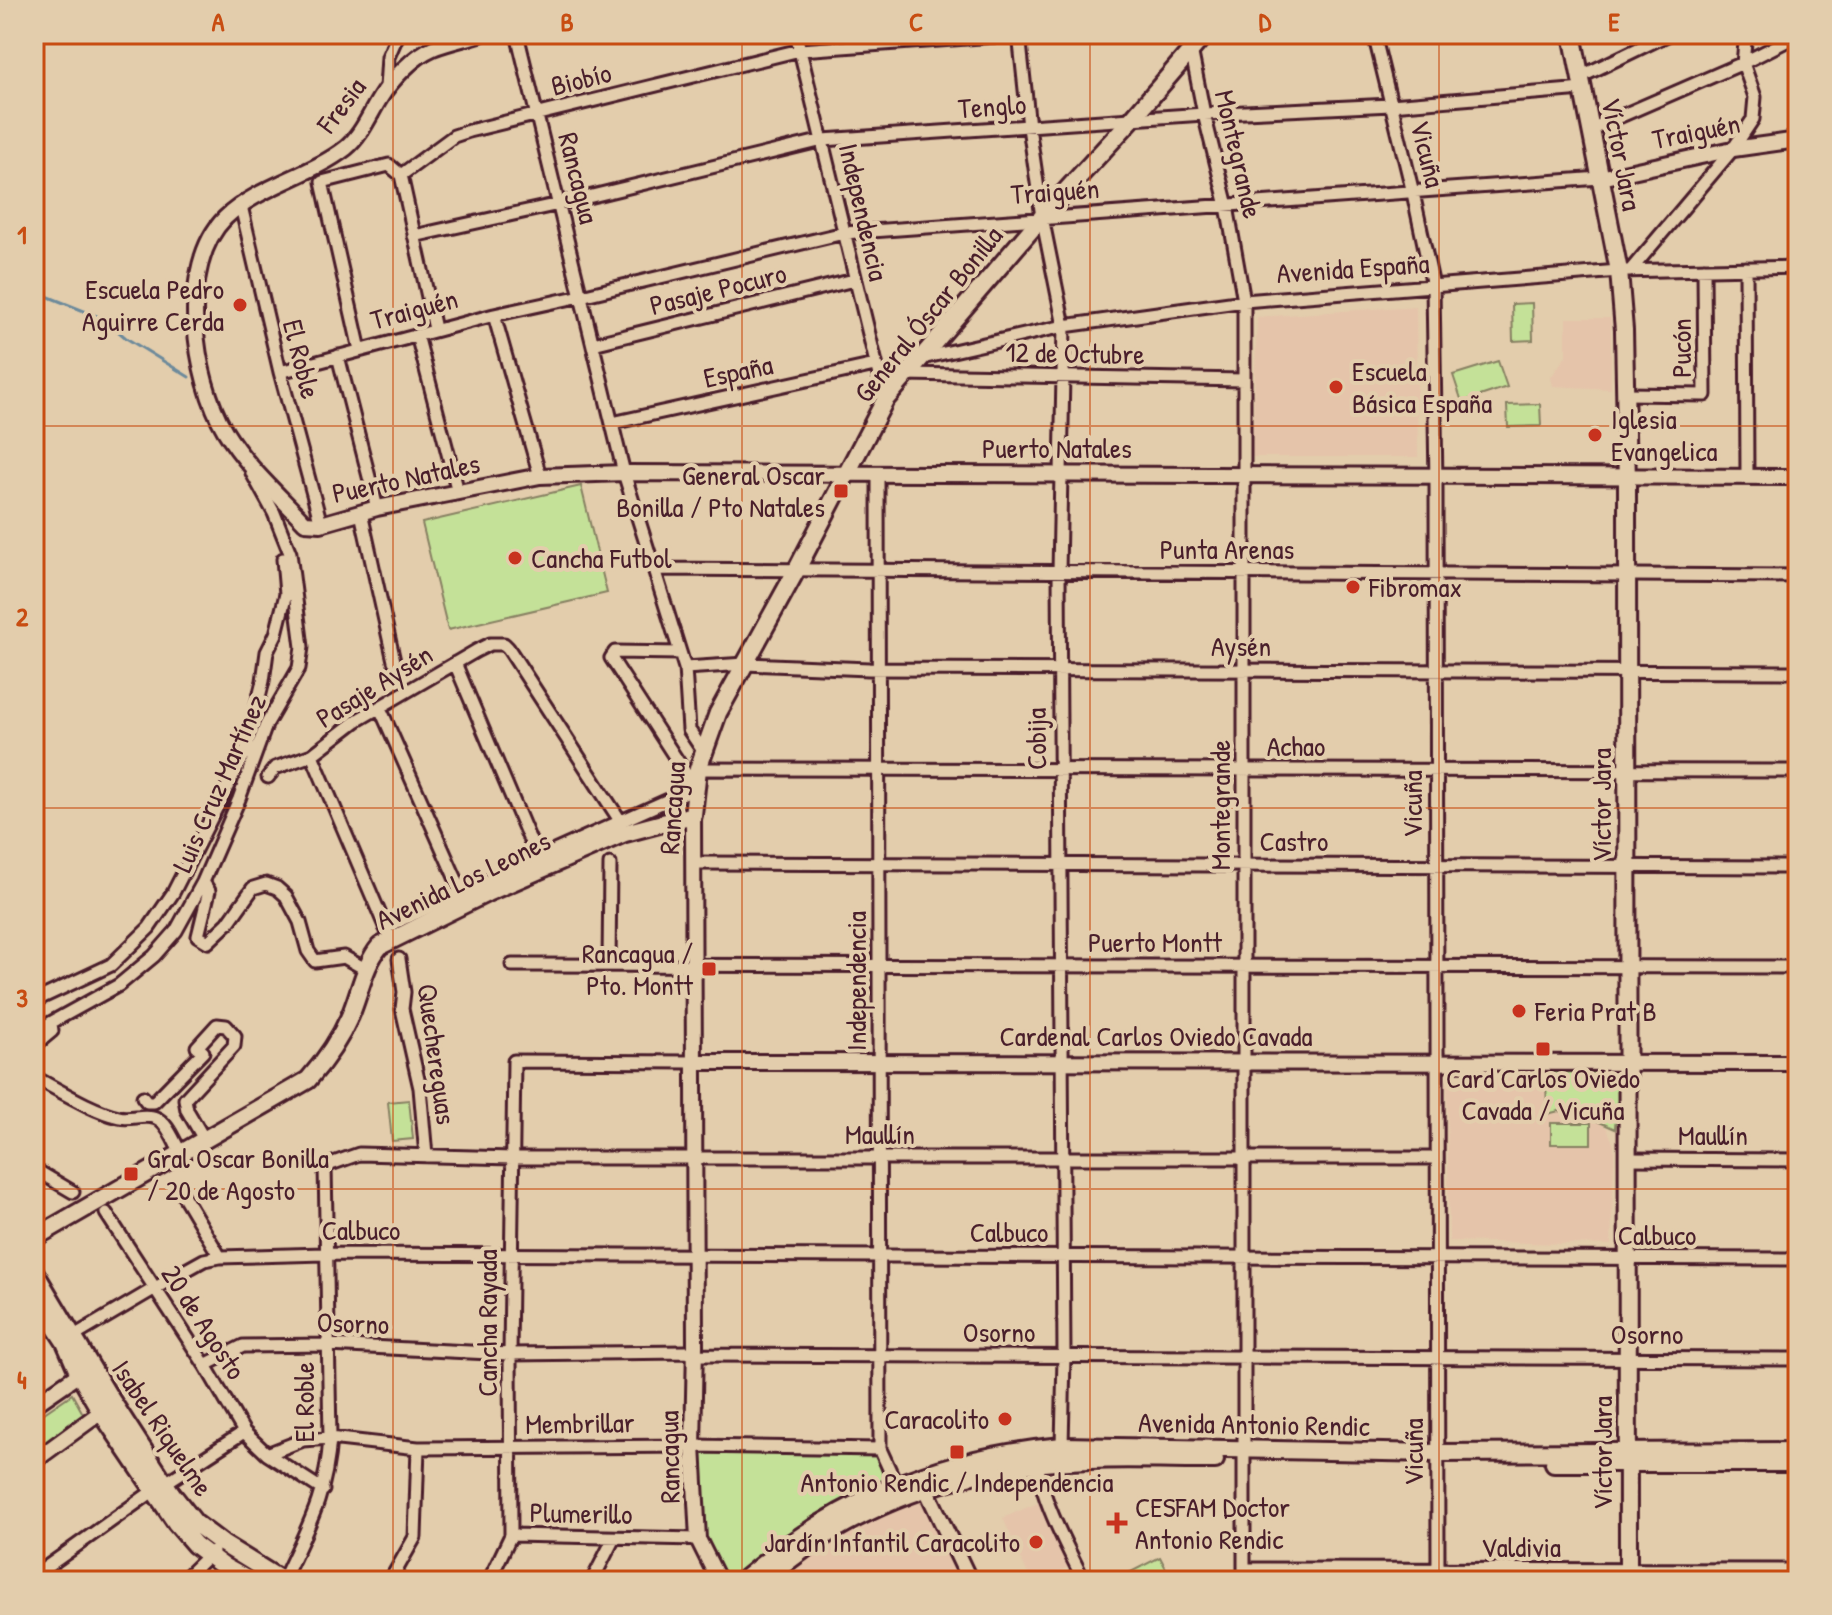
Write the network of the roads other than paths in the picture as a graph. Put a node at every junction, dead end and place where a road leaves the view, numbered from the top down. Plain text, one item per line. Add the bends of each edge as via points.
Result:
1 (398, 34) edge
2 (480, 34) edge
3 (517, 34) edge
4 (796, 34) edge
5 (1021, 34) edge
6 (1205, 34) edge
7 (1374, 34) edge
8 (1572, 34) edge
9 (1669, 34) edge
10 (1741, 34) edge
11 (1798, 35) edge
12 (1190, 41) edge
13 (800, 50) junction
14 (1743, 63) junction
15 (1582, 83) junction
16 (386, 88) junction
17 (1391, 105) junction
18 (1204, 114) junction
19 (537, 115) junction
20 (1132, 119) junction
21 (1029, 127) junction
22 (1591, 129) junction
23 (823, 140) junction
24 (1798, 140) edge
25 (1733, 149) junction
26 (401, 175) junction
27 (1600, 178) junction
28 (1413, 193) junction
29 (559, 204) junction
30 (241, 206) junction
31 (1227, 206) junction
32 (1042, 217) junction
33 (844, 233) junction
34 (414, 236) junction
35 (1798, 267) edge
36 (1746, 268) junction
37 (1704, 269) junction
38 (1624, 271) junction
39 (854, 280) junction
40 (1433, 286) junction
41 (581, 296) junction
42 (1244, 301) junction
43 (494, 315) junction
44 (1064, 326) junction
45 (435, 329) junction
46 (417, 335) junction
47 (593, 344) junction
48 (360, 350) junction
49 (338, 356) junction
50 (918, 359) junction
51 (875, 365) junction
52 (280, 372) junction
53 (905, 374) junction
54 (1063, 377) junction
55 (1244, 380) junction
56 (1625, 394) junction
57 (885, 400) junction
58 (612, 423) junction
59 (244, 459) junction
60 (624, 473) junction
61 (847, 474) junction
62 (878, 474) junction
63 (1062, 474) junction
64 (1243, 475) junction
65 (1436, 475) junction
66 (1626, 475) junction
67 (540, 476) junction
68 (1747, 477) junction
69 (1798, 477) edge
70 (458, 492) junction
71 (377, 508) junction
72 (361, 513) junction
73 (321, 524) junction
74 (282, 534) junction
75 (655, 569) junction
76 (797, 569) junction
77 (878, 570) junction
78 (1059, 572) junction
79 (1243, 573) junction
80 (1436, 575) junction
81 (1627, 575) junction
82 (1798, 576) edge
83 (680, 653) junction
84 (394, 661) dead end
85 (455, 663) junction
86 (745, 664) junction
87 (685, 668) junction
88 (879, 669) junction
89 (1060, 669) junction
90 (1243, 670) junction
91 (1436, 671) junction
92 (1627, 671) junction
93 (1798, 672) edge
94 (380, 708) junction
95 (703, 751) junction
96 (312, 755) junction
97 (698, 769) junction
98 (880, 769) junction
99 (1061, 769) junction
100 (1244, 770) junction
101 (1436, 770) junction
102 (1627, 771) junction
103 (1798, 771) edge
104 (268, 777) dead end
105 (695, 788) junction
106 (693, 815) junction
107 (621, 822) junction
108 (537, 857) junction
109 (693, 863) junction
110 (610, 864) dead end
111 (879, 864) junction
112 (1061, 865) junction
113 (1244, 865) junction
114 (1436, 866) junction
115 (1627, 866) junction
116 (1798, 867) edge
117 (203, 882) junction
118 (462, 893) junction
119 (388, 934) junction
120 (399, 959) dead end
121 (512, 965) dead end
122 (609, 965) junction
123 (694, 965) junction
124 (880, 965) junction
125 (1061, 966) junction
126 (1244, 966) junction
127 (1437, 966) junction
128 (1627, 967) junction
129 (1798, 967) edge
130 (367, 970) junction
131 (34, 1001) edge
132 (51, 1024) junction
133 (34, 1032) edge
134 (34, 1046) edge
135 (514, 1061) joint
136 (694, 1062) junction
137 (880, 1062) junction
138 (1062, 1062) junction
139 (1244, 1062) junction
140 (1437, 1063) junction
141 (1628, 1063) junction
142 (1798, 1063) edge
143 (34, 1077) edge
144 (143, 1097) dead end
145 (204, 1139) junction
146 (181, 1153) junction
147 (426, 1156) junction
148 (513, 1158) junction
149 (695, 1158) junction
150 (880, 1158) junction
151 (1062, 1158) junction
152 (1244, 1158) junction
153 (1437, 1158) junction
154 (1628, 1159) junction
155 (1798, 1160) edge
156 (325, 1166) joint
157 (34, 1169) edge
158 (179, 1188) dead end
159 (73, 1192) dead end
160 (106, 1213) dead end
161 (34, 1238) edge
162 (324, 1254) junction
163 (511, 1255) junction
164 (695, 1255) junction
165 (880, 1256) junction
166 (220, 1257) junction
167 (1063, 1257) junction
168 (1244, 1257) junction
169 (1437, 1258) junction
170 (1628, 1258) junction
171 (1798, 1259) edge
172 (34, 1271) edge
173 (154, 1288) junction
174 (34, 1295) edge
175 (69, 1340) junction
176 (328, 1345) junction
177 (510, 1354) junction
178 (695, 1355) junction
179 (881, 1356) junction
180 (1064, 1356) junction
181 (1244, 1357) junction
182 (1437, 1357) junction
183 (1628, 1358) junction
184 (1798, 1359) edge
185 (205, 1365) junction
186 (79, 1374) junction
187 (99, 1380) junction
188 (34, 1405) edge
189 (101, 1412) junction
190 (244, 1432) junction
191 (330, 1438) junction
192 (693, 1446) junction
193 (1062, 1446) junction
194 (511, 1447) junction
195 (418, 1448) junction
196 (880, 1449) junction
197 (1798, 1451) edge
198 (267, 1454) junction
199 (1245, 1455) junction
200 (1437, 1458) junction
201 (1628, 1458) junction
202 (34, 1461) edge
203 (1038, 1463) junction
204 (1798, 1463) edge
205 (896, 1484) junction
206 (164, 1489) junction
207 (926, 1489) junction
208 (323, 1490) junction
209 (511, 1535) junction
210 (614, 1538) junction
211 (698, 1539) junction
212 (223, 1544) junction
213 (208, 1555) junction
214 (707, 1561) junction
215 (1798, 1570) edge
216 (1244, 1575) edge
217 (34, 1576) edge
218 (1438, 1576) edge
219 (1628, 1576) edge
220 (182, 1581) edge
221 (250, 1581) edge
222 (283, 1581) edge
223 (390, 1581) edge
224 (489, 1581) edge
225 (592, 1581) edge
226 (709, 1581) edge
227 (719, 1581) edge
228 (742, 1581) edge
229 (765, 1581) edge
230 (970, 1581) edge
231 (1084, 1581) edge

1 - 16 street via 388,57
2 - 16 street, Fresia via 430,49
3 - 19 street, Rancagua
4 - 13 street, Independencia
5 - 13 street, Biobío
5 - 21 street, Cobija
6 - 12 main road, General Óscar Bonilla
7 - 17 street, Vicuña
8 - 15 main road, Víctor Jara
9 - 15 street, Tenglo
10 - 14 street
11 - 14 street
12 - 18 street, Montegrande
12 - 20 main road, General Óscar Bonilla
13 - 19 street, Biobío
13 - 23 street, Independencia
14 - 22 street
14 - 25 street via 1755,106 1753,119
15 - 17 street, Tenglo
15 - 22 main road, Víctor Jara
16 - 30 street, Fresia via 352,143 334,158
17 - 18 street, Tenglo
17 - 28 street, Vicuña
18 - 20 street, Tenglo
18 - 31 street, Montegrande
19 - 26 street, Biobío via 454,136
19 - 29 street, Rancagua
20 - 21 street, Tenglo
20 - 32 main road, General Óscar Bonilla
21 - 23 street, Tenglo
21 - 32 street, Cobija
22 - 27 main road, Víctor Jara
23 - 29 street, Tenglo
23 - 33 street, Independencia
24 - 25 street, Traiguén
25 - 27 street, Traiguén
25 - 38 street
26 - 34 street
26 - 48 street via 389,165 322,182
27 - 28 street, Traiguén
27 - 38 main road, Víctor Jara
28 - 31 street, Traiguén
28 - 40 street, Vicuña
29 - 34 street, Tenglo
29 - 41 street, Rancagua
30 - 52 street, El Roble
30 - 59 street, Fresia via 210,238 195,287 195,333 210,404
31 - 32 street, Traiguén
31 - 42 street, Montegrande
32 - 33 street, Traiguén
32 - 44 street, Cobija
32 - 50 main road, General Óscar Bonilla
33 - 39 street, Independencia
33 - 41 street, Traiguén
34 - 45 street
35 - 36 street, Avenida España
36 - 37 street, Avenida España
36 - 68 street
37 - 38 street, Avenida España
37 - 56 street, Pucón via 1705,395
38 - 40 street, Avenida España
38 - 56 main road, Víctor Jara
39 - 47 street, Pasaje Pocuro
39 - 51 street, Independencia
40 - 42 street, Avenida España
40 - 65 street, Vicuña
41 - 43 street, Traiguén
41 - 47 street, Rancagua
42 - 44 street, Avenida España
42 - 55 street, Montegrande
43 - 45 street, Traiguén
43 - 67 street
44 - 50 street, Avenida España
44 - 54 street, Cobija
45 - 46 street, Traiguén
46 - 48 street, Traiguén
46 - 70 street
47 - 58 street, Rancagua
48 - 49 street, Traiguén
49 - 52 street, Traiguén
49 - 71 street
50 - 53 main road, General Óscar Bonilla
51 - 57 street, Independencia
51 - 58 street, España
52 - 73 street, El Roble
53 - 54 street, 12 de Octubre
53 - 57 main road, General Óscar Bonilla
54 - 55 street, 12 de Octubre
54 - 63 street, Cobija
55 - 64 street, Montegrande
56 - 66 main road, Víctor Jara
57 - 61 main road, General Óscar Bonilla
58 - 60 street, Rancagua
59 - 73 street, Fresia via 305,523
59 - 74 street, Luis Cruz Martínez
60 - 61 street, Puerto Natales
60 - 67 street, Puerto Natales
60 - 75 street, Rancagua
61 - 62 street, Puerto Natales
61 - 76 main road, General Óscar Bonilla
62 - 63 street, Puerto Natales
62 - 77 street, Independencia
63 - 64 street, Puerto Natales
63 - 78 street, Cobija
64 - 65 street, Puerto Natales
64 - 79 street, Montegrande
65 - 66 street, Puerto Natales
65 - 80 street, Vicuña
66 - 68 street, Puerto Natales
66 - 81 main road, Víctor Jara
67 - 70 street, Puerto Natales
68 - 69 street, Puerto Natales
70 - 71 street, Puerto Natales
71 - 72 street, Puerto Natales
72 - 73 street, Puerto Natales
72 - 84 street
74 - 117 street, Luis Cruz Martínez via 290,553 302,647 299,668 266,725
74 - 131 street via 286,594 246,750 173,893 149,928 111,965
75 - 76 street, Punta Arenas
75 - 83 street, Rancagua
76 - 77 street, Punta Arenas
76 - 86 main road, General Óscar Bonilla
77 - 78 street, Punta Arenas
77 - 88 street, Independencia
78 - 79 street, Punta Arenas
78 - 89 street, Cobija
79 - 80 street, Punta Arenas
79 - 90 street, Montegrande
80 - 81 street, Punta Arenas
80 - 91 street, Vicuña
81 - 82 street, Punta Arenas
81 - 92 main road, Víctor Jara
83 - 87 street, Rancagua
83 - 105 street via 615,652 611,658
85 - 94 street, Pasaje Aysén
85 - 107 street, Pasaje Aysén via 490,644 508,648
85 - 108 street
86 - 87 street, Aysén
86 - 88 street, Aysén
86 - 95 main road, General Óscar Bonilla
87 - 95 street, Rancagua via 689,730
88 - 89 street, Aysén
88 - 98 street, Independencia
89 - 90 street, Aysén
89 - 99 street, Cobija
90 - 91 street, Aysén
90 - 100 street, Montegrande
91 - 92 street, Aysén
91 - 101 street, Vicuña
92 - 93 street, Aysén
92 - 102 main road, Víctor Jara
94 - 96 street, Pasaje Aysén
94 - 118 street
95 - 97 main road, Rancagua
96 - 104 street, Pasaje Aysén via 275,768
96 - 119 street
97 - 98 street, Achao
97 - 105 main road, Rancagua
98 - 99 street, Achao
98 - 111 street, Independencia
99 - 100 street, Achao
99 - 112 street, Cobija
100 - 101 street, Achao
100 - 113 street, Montegrande
101 - 102 street, Achao
101 - 114 street, Vicuña
102 - 103 street, Achao
102 - 115 main road, Víctor Jara
105 - 106 main road, Rancagua
105 - 107 street, Avenida Los Leones
106 - 109 street, Rancagua
106 - 119 main road, Avenida Los Leones via 625,833
107 - 108 street, Avenida Los Leones
108 - 118 street, Avenida Los Leones
109 - 111 street, Castro
109 - 123 street, Rancagua
110 - 122 street
111 - 112 street, Castro
111 - 124 street, Independencia
112 - 113 street, Castro
112 - 125 street, Cobija
113 - 114 street, Castro
113 - 126 street, Montegrande
114 - 115 street, Castro
114 - 127 street, Vicuña
115 - 116 street, Castro
115 - 128 main road, Víctor Jara
117 - 130 street via 209,891 198,936 208,942 253,888 266,884 286,896 315,961 344,957
117 - 132 street, Luis Cruz Martínez via 176,931 154,956 119,985
118 - 119 street, Avenida Los Leones
119 - 130 main road, Avenida Los Leones
120 - 147 street, Quechereguas
121 - 122 street, Puerto Montt
122 - 123 street, Puerto Montt
123 - 124 street, Puerto Montt
123 - 136 street, Rancagua
124 - 125 street, Puerto Montt
124 - 137 street, Independencia
125 - 126 street, Puerto Montt
125 - 138 street, Cobija
126 - 127 street, Puerto Montt
126 - 139 street, Montegrande
127 - 128 street, Puerto Montt
127 - 140 street, Vicuña
128 - 129 street, Puerto Montt
128 - 141 main road, Víctor Jara
130 - 145 main road, Avenida Los Leones via 349,1018 308,1080
132 - 133 street, Luis Cruz Martínez
132 - 134 street, Luis Cruz Martínez via 52,1031
135 - 136 street, Cardenal Carlos Oviedo Cavada
135 - 148 street, Cancha Rayada
136 - 137 street, Cardenal Carlos Oviedo Cavada
136 - 149 street, Rancagua
137 - 138 street, Cardenal Carlos Oviedo Cavada
137 - 150 street, Independencia
138 - 139 street, Cardenal Carlos Oviedo Cavada
138 - 151 street, Cobija
139 - 140 street, Cardenal Carlos Oviedo Cavada
139 - 152 street, Montegrande
140 - 141 street, Cardenal Carlos Oviedo Cavada
140 - 153 street, Vicuña
141 - 142 street, Cardenal Carlos Oviedo Cavada
141 - 154 main road, Víctor Jara
143 - 146 street via 119,1117 157,1118
144 - 145 street via 154,1102 203,1052 197,1047 217,1025 226,1026 235,1036 234,1046 185,1099
145 - 146 main road, Avenida Los Leones
146 - 161 main road, Avenida Los Leones
147 - 148 street, Maullín
147 - 156 street, Maullín via 359,1154
148 - 149 street, Maullín
148 - 163 street, Cancha Rayada
149 - 150 street, Maullín
149 - 164 street, Rancagua
150 - 151 street, Maullín
150 - 165 street, Independencia
151 - 152 street, Maullín
151 - 167 street, Cobija
152 - 153 street, Maullín
152 - 168 street, Montegrande
153 - 169 street, Vicuña
154 - 155 street, Maullín
154 - 170 main road, Víctor Jara
156 - 162 street, El Roble
157 - 159 street
158 - 166 street
160 - 173 street, 20 de Agosto
162 - 163 street, Calbuco
162 - 166 street, Calbuco
162 - 176 street, El Roble
163 - 164 street, Calbuco
163 - 177 street, Cancha Rayada
164 - 165 street, Calbuco
164 - 178 street, Rancagua
165 - 167 street, Calbuco
165 - 179 street, Independencia
166 - 173 street, Calbuco via 204,1260
167 - 168 street, Calbuco
167 - 180 street, Cobija
168 - 169 street, Calbuco
168 - 181 street, Montegrande
169 - 170 street, Calbuco
169 - 182 street, Vicuña
170 - 171 street, Calbuco
170 - 183 main road, Víctor Jara
172 - 175 main road, Isabel Riquelme
173 - 175 street, Calbuco
173 - 185 street, 20 de Agosto
174 - 175 main road, Isabel Riquelme
175 - 186 main road, Isabel Riquelme
175 - 187 main road, Isabel Riquelme
176 - 177 street, Osorno
176 - 185 street, Osorno via 243,1346
176 - 191 street, El Roble
177 - 178 street, Osorno
177 - 194 street, Cancha Rayada
178 - 179 street, Osorno
178 - 192 street, Rancagua
179 - 180 street, Osorno
179 - 196 street, Independencia
180 - 181 street, Osorno
180 - 193 street, Cobija
181 - 182 street, Osorno
181 - 199 street, Montegrande
182 - 183 street, Osorno
182 - 200 street, Vicuña
183 - 184 street, Osorno
183 - 201 main road, Víctor Jara
185 - 190 street, 20 de Agosto
186 - 187 street
186 - 188 street
186 - 189 main road, Isabel Riquelme
187 - 206 main road, Isabel Riquelme
189 - 202 street
189 - 206 main road, Isabel Riquelme
190 - 198 street, 20 de Agosto
190 - 206 street
191 - 195 street, Membrillar
191 - 198 street via 303,1440
191 - 208 street, El Roble
192 - 194 street, Membrillar
192 - 196 street, Membrillar
192 - 211 street, Rancagua
193 - 199 main road, Avenida Antonio Rendic
193 - 205 main road, Avenida Antonio Rendic via 976,1459
194 - 195 street, Membrillar
194 - 209 street, Cancha Rayada
195 - 223 street via 415,1537
196 - 205 street, Independencia
197 - 201 main road, Avenida Antonio Rendic
198 - 208 street, 20 de Agosto
199 - 200 main road, Avenida Antonio Rendic
199 - 203 main road, Avenida Antonio Rendic
199 - 216 street, Montegrande
200 - 201 main road, Avenida Antonio Rendic
200 - 218 street, Vicuña
201 - 204 main road, Avenida Antonio Rendic
201 - 219 main road, Víctor Jara
203 - 207 main road, Avenida Antonio Rendic
203 - 231 street via 1050,1505
205 - 228 main road, Avenida Antonio Rendic via 834,1513
206 - 212 main road, Isabel Riquelme
206 - 213 main road, Isabel Riquelme via 176,1523
206 - 217 street
207 - 229 main road, Avenida Antonio Rendic via 841,1527
207 - 230 street
208 - 222 street, El Roble
209 - 210 street, Plumerillo
209 - 224 street, Cancha Rayada
210 - 211 street, Plumerillo
210 - 225 street
211 - 214 street, Rancagua
212 - 213 street
212 - 222 main road, Isabel Riquelme
213 - 220 street
213 - 221 main road, Isabel Riquelme
214 - 226 street, Rancagua
214 - 227 street, Rancagua
215 - 219 street, Valdivia
216 - 218 street, Valdivia
218 - 219 street, Valdivia

